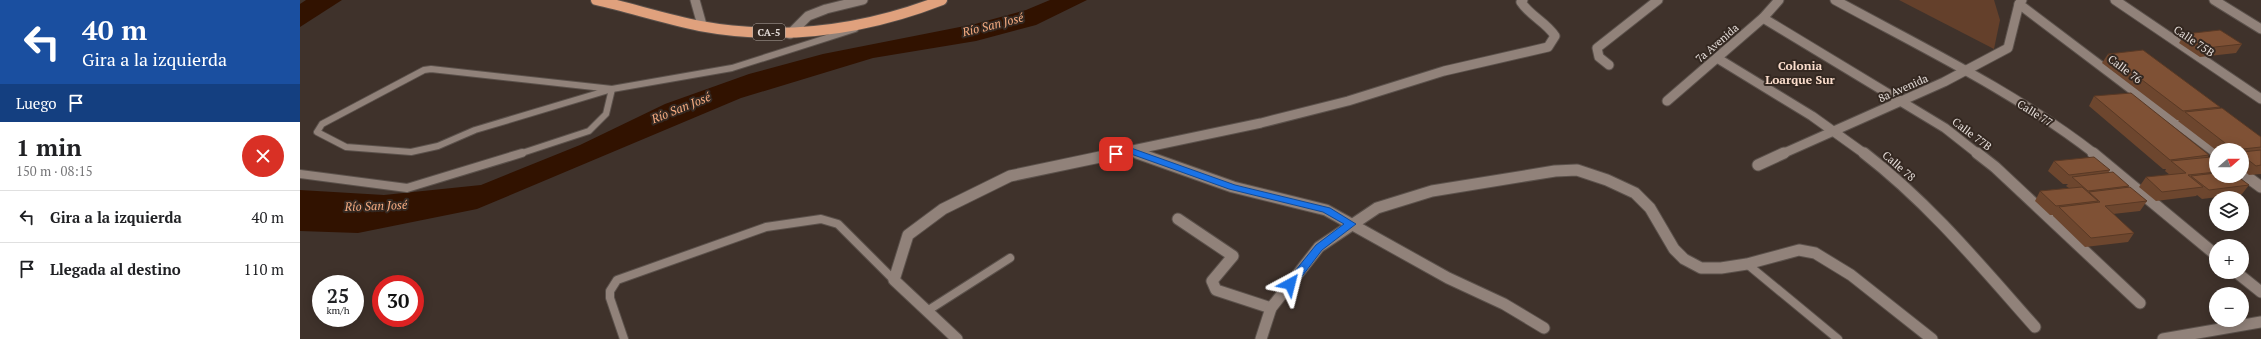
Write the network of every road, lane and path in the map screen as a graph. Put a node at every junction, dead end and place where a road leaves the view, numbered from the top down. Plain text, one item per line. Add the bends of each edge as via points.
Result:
1 (596, 0) edge
2 (695, 0) edge
3 (863, 0) edge
4 (942, 0) edge
5 (1523, 0) edge
6 (1658, 0) edge
7 (1779, 0) edge
8 (1835, 0) edge
9 (2115, 0) edge
10 (2214, 0) edge
11 (607, 2) edge
12 (2020, 2) edge
13 (1763, 18) junction
14 (702, 25) junction
15 (863, 26) junction
16 (2261, 29) edge
17 (790, 34) junction
18 (1717, 58) junction
19 (1609, 65) dead end
20 (1968, 72) junction
21 (612, 89) junction
22 (2261, 100) edge
23 (1667, 101) dead end
24 (1902, 102) junction
25 (1833, 130) junction
26 (2209, 148) edge
27 (1131, 151) junction
28 (1758, 165) dead end
29 (300, 174) edge
30 (2249, 178) edge
31 (2261, 187) edge
32 (1178, 219) dead end
33 (1351, 224) junction
34 (2209, 250) edge
35 (1010, 258) dead end
36 (1747, 264) junction
37 (2245, 279) edge
38 (894, 280) junction
39 (2261, 292) edge
40 (2140, 303) dead end
41 (1271, 308) junction
42 (927, 311) junction
43 (2261, 322) edge
44 (2036, 327) dead end
45 (1544, 328) dead end
46 (624, 339) edge
47 (957, 339) edge
48 (1261, 339) edge
49 (1838, 339) edge
50 (1932, 339) edge
51 (2162, 339) edge

1 - 11 highway, CA-5
2 - 14 street
3 - 17 street via 808,16
4 - 15 highway, CA-5
5 - 27 street via 1521,2 1524,9 1552,30 1555,36 1548,47 1444,71 1348,101 1261,123
6 - 19 street via 1597,48 1599,57
7 - 13 street, 7a Avenida
8 - 20 street, Calle 77
9 - 22 street, Calle 75B
10 - 16 street
11 - 14 highway, CA-5
12 - 20 street, 8a Avenida via 2008,48
12 - 26 street, Calle 76
13 - 18 street, 7a Avenida
13 - 24 street, Calle 77B
14 - 17 highway, CA-5
15 - 17 highway, CA-5
15 - 21 lane via 732,68
18 - 23 street, 7a Avenida
18 - 25 street, Calle 78
20 - 24 street, 8a Avenida
20 - 34 street, Calle 77 via 2073,138 2120,174
21 - 21 lane via 475,130 438,146 411,152 346,147 317,132 322,124 419,72 431,69
21 - 29 lane via 610,109 605,119 588,131 407,188
24 - 25 street, 8a Avenida
24 - 40 street, Calle 77B via 1945,128 1995,167
25 - 28 street, 8a Avenida
25 - 44 street, Calle 78 via 1869,156 1906,188
27 - 33 street via 1233,187 1326,210
27 - 38 street via 1010,176 943,209 908,235
30 - 31 street
32 - 41 street via 1233,256 1212,281 1216,290
33 - 36 street via 1377,208 1432,191 1555,171 1577,170 1635,193 1650,208 1674,249 1684,259 1701,268
33 - 41 street via 1319,247
33 - 45 street via 1448,278 1504,304
35 - 42 lane
36 - 49 lane
36 - 50 street via 1798,250 1815,253 1851,275
37 - 39 street
38 - 42 street
38 - 46 lane via 838,224 821,219 766,227 617,280 610,291 610,298
41 - 48 street
42 - 47 street
43 - 51 street

